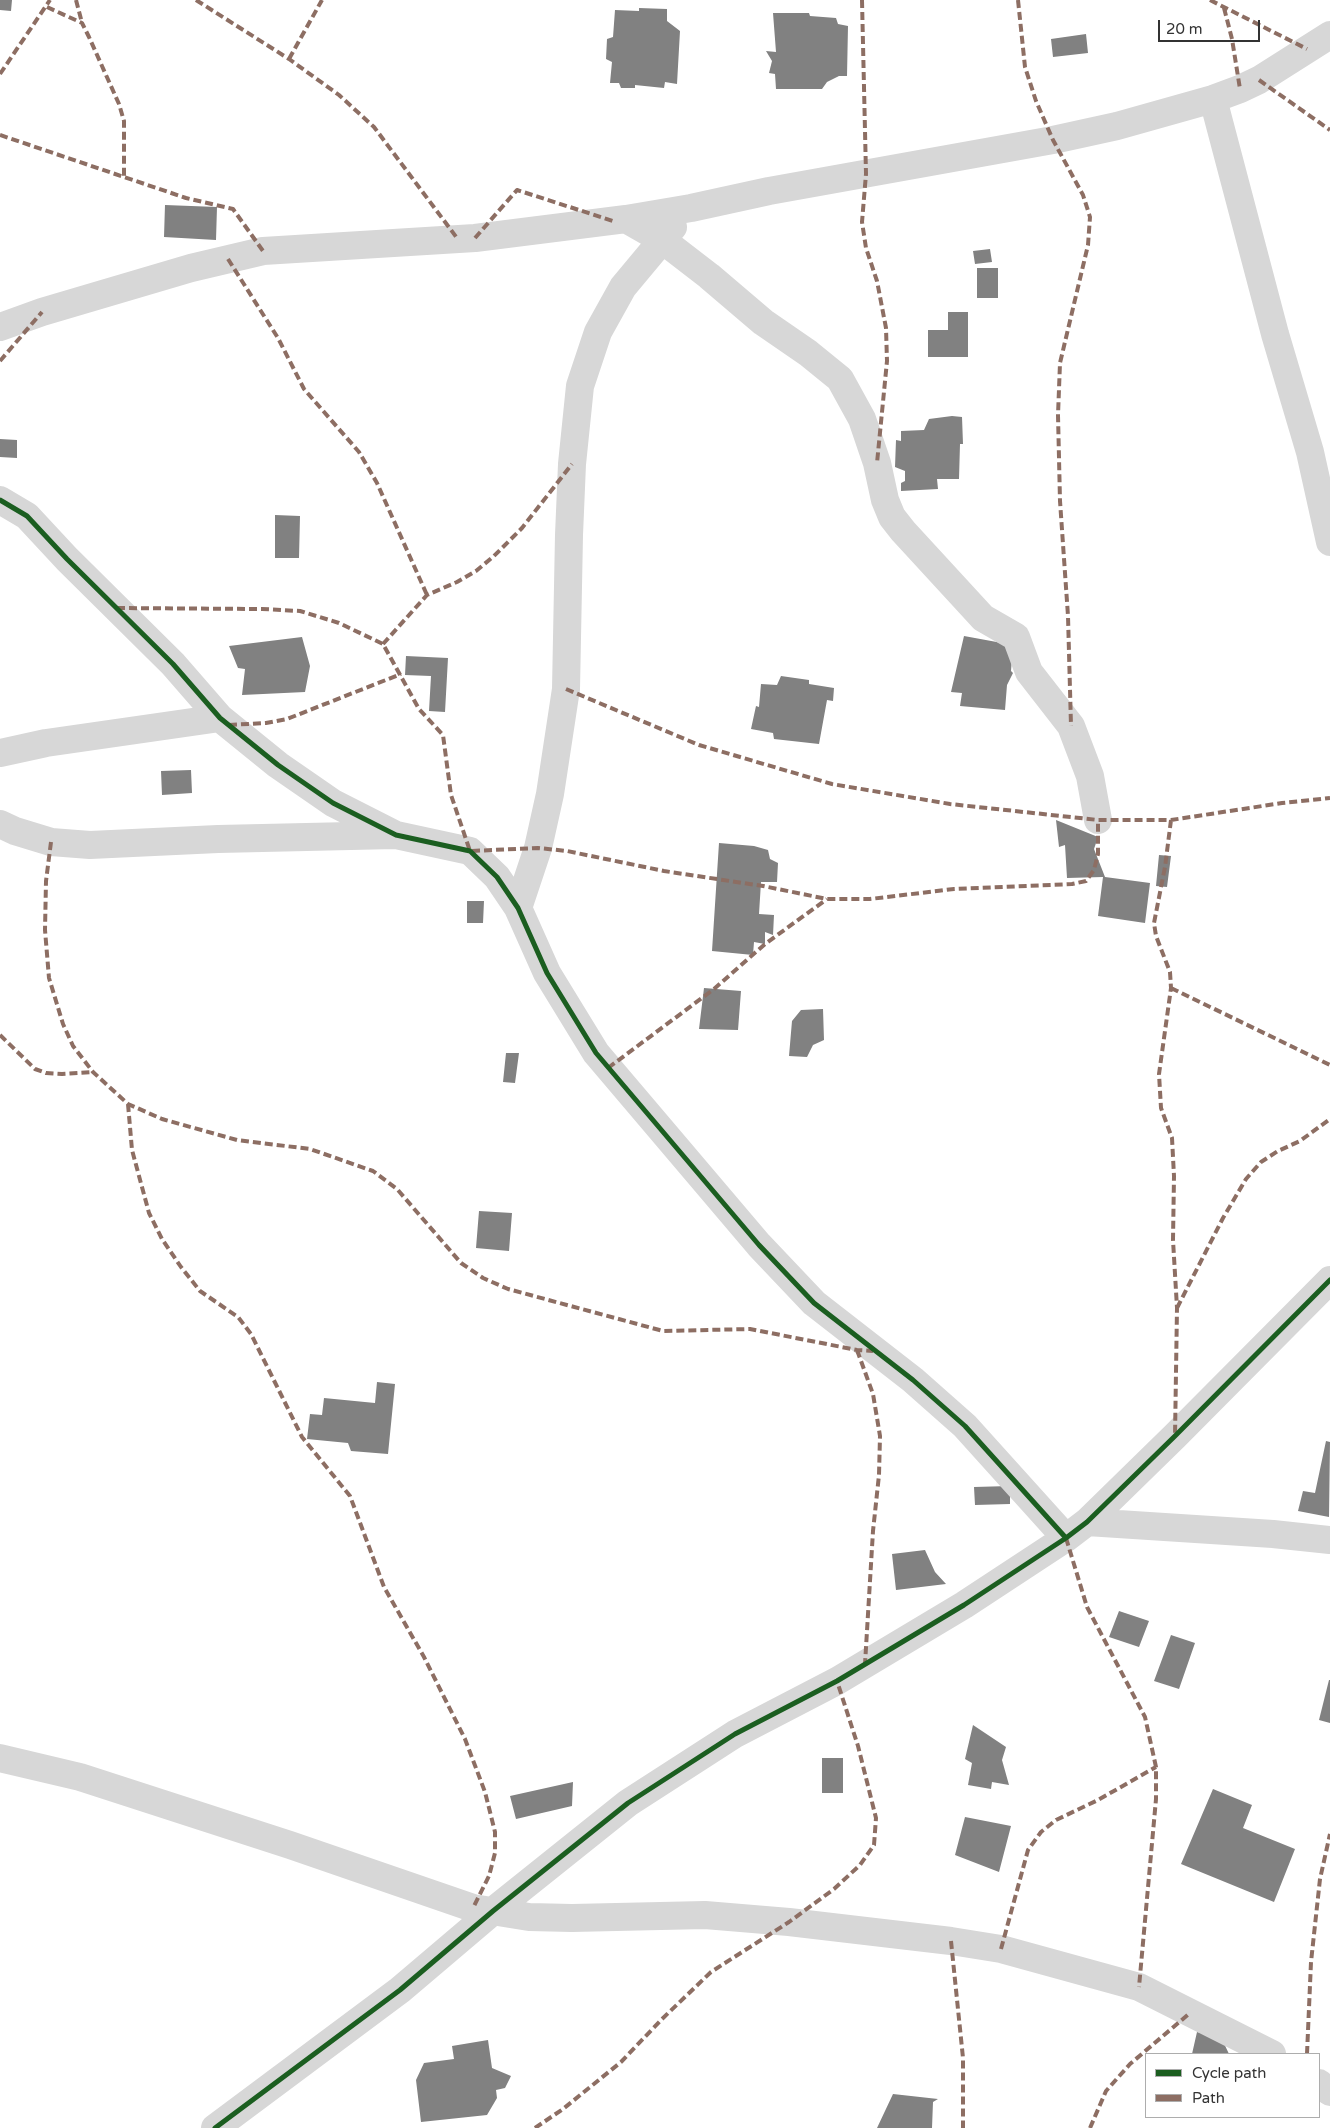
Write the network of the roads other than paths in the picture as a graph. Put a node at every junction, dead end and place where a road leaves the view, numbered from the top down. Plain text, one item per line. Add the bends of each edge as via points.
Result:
1 (1330, 35) edge
2 (1213, 99) junction
3 (691, 208) junction
4 (626, 219) junction
5 (661, 239) junction
6 (0, 327) edge
7 (0, 500) edge
8 (1330, 542) edge
9 (220, 718) junction
10 (0, 753) edge
11 (1098, 820) dead end
12 (0, 824) edge
13 (396, 835) junction
14 (518, 908) junction
15 (1330, 1280) edge
16 (1087, 1522) junction
17 (1066, 1538) junction
18 (1330, 1540) edge
19 (0, 1758) edge
20 (493, 1912) junction
21 (1270, 2053) edge
22 (215, 2128) edge

1 - 2 street via 1259,80
2 - 3 street via 1053,140
2 - 8 street via 1310,452
3 - 4 street
3 - 5 street
4 - 5 street
4 - 6 street via 475,238 263,252 191,268
5 - 11 street via 763,322 840,379 862,419 892,517 983,618 1016,637 1029,672 1071,726 1090,776
5 - 14 street via 623,287 598,332 580,386 569,526 566,689 548,803 538,848
7 - 9 street via 28,516 173,664
9 - 10 street via 46,743
9 - 13 street via 278,765 333,803
12 - 13 street via 51,842 90,845
13 - 14 street via 470,851 497,877
14 - 17 street via 547,973 596,1053 759,1245 814,1303 966,1426
15 - 16 street
16 - 17 street
16 - 18 street
17 - 20 street via 956,1610 837,1681 735,1734 628,1803
19 - 20 street via 80,1777 419,1891
20 - 21 street via 572,1918 705,1915 789,1922 1001,1949 1140,1987
20 - 22 street via 400,1990

